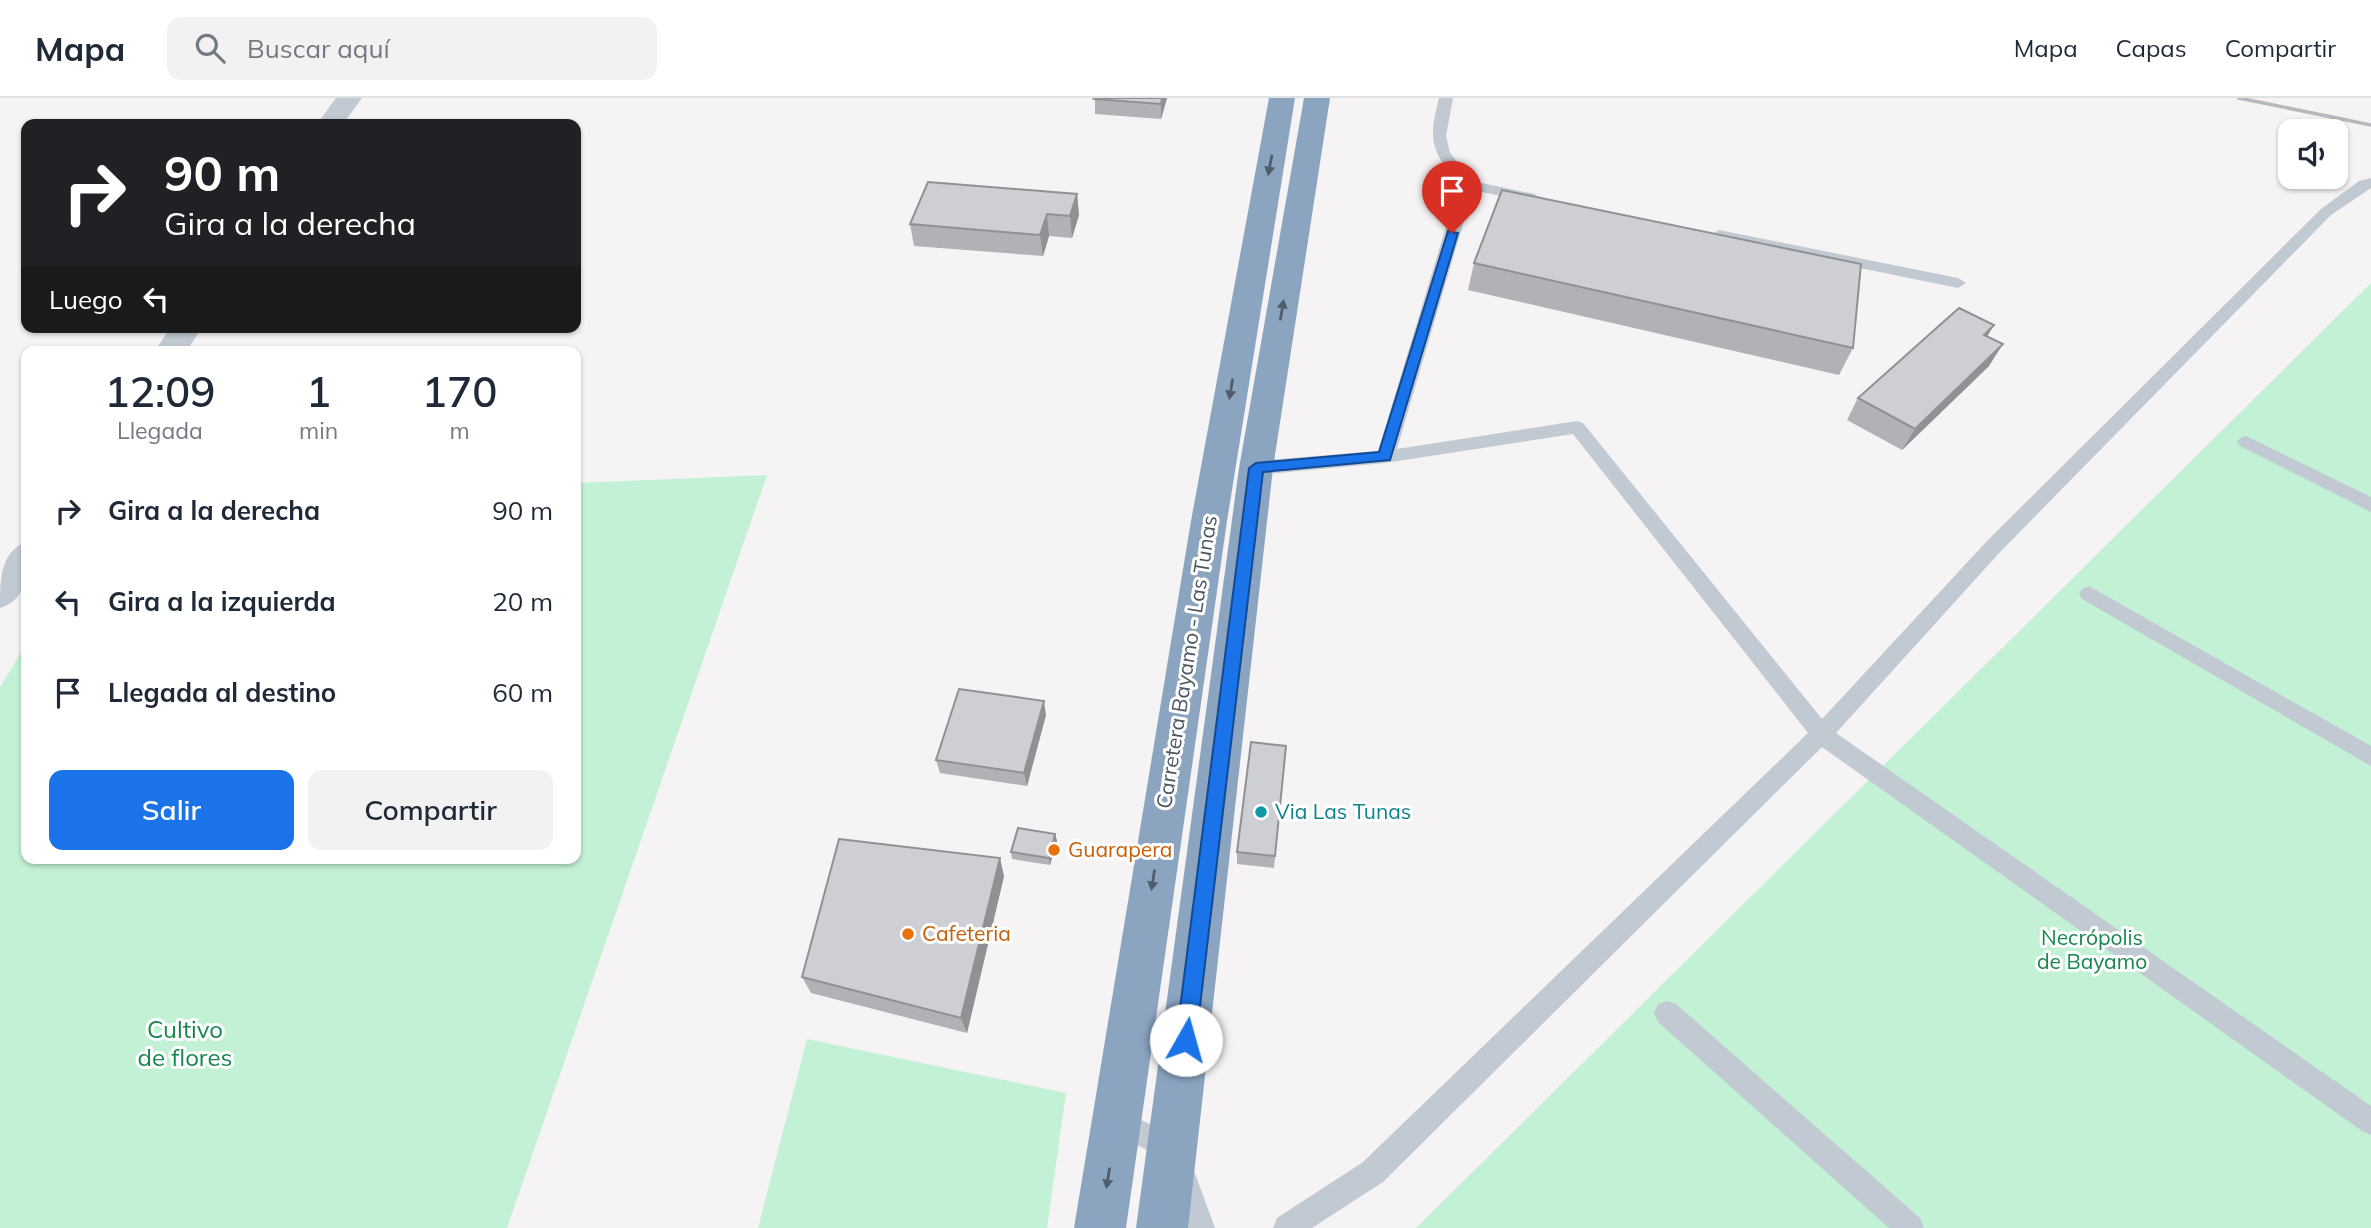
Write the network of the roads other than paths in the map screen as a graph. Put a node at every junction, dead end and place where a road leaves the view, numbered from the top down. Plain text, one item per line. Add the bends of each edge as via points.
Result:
1 (349, 98) edge
2 (1282, 98) edge
3 (1317, 98) edge
4 (1446, 98) edge
5 (334, 119) edge
6 (2371, 183) edge
7 (1467, 184) junction
8 (1549, 200) edge
9 (1699, 231) edge
10 (1958, 284) dead end
11 (2246, 442) dead end
12 (1385, 457) junction
13 (1256, 468) junction
14 (2371, 505) edge
15 (21, 563) edge
16 (0, 594) edge
17 (2088, 594) dead end
18 (1821, 734) junction
19 (2371, 757) edge
20 (1667, 1013) dead end
21 (1116, 1122) junction
22 (2371, 1122) edge
23 (1172, 1149) junction
24 (1100, 1228) edge
25 (1162, 1228) edge
26 (1201, 1228) edge
27 (1287, 1228) edge
28 (1910, 1228) edge

1 - 5 street
2 -> 21 highway, Carretera Bayamo - Las Tunas via 1191,629
13 -> 3 highway, Carretera Bayamo - Las Tunas
4 - 7 lane via 1436,134 1442,156
6 - 18 lane via 2326,212 1994,546
7 - 8 lane
7 - 12 lane
9 - 10 lane
11 - 14 lane
12 - 13 lane
12 - 18 lane via 1577,427
13 - 23 highway, Carretera Bayamo - Las Tunas
15 - 16 street
17 - 19 lane
18 - 22 lane
18 - 27 lane via 1373,1172
20 - 28 lane
21 - 23 lane
21 -> 24 highway, Carretera Bayamo - Las Tunas
23 - 25 highway, Carretera Bayamo - Las Tunas
23 - 26 lane

